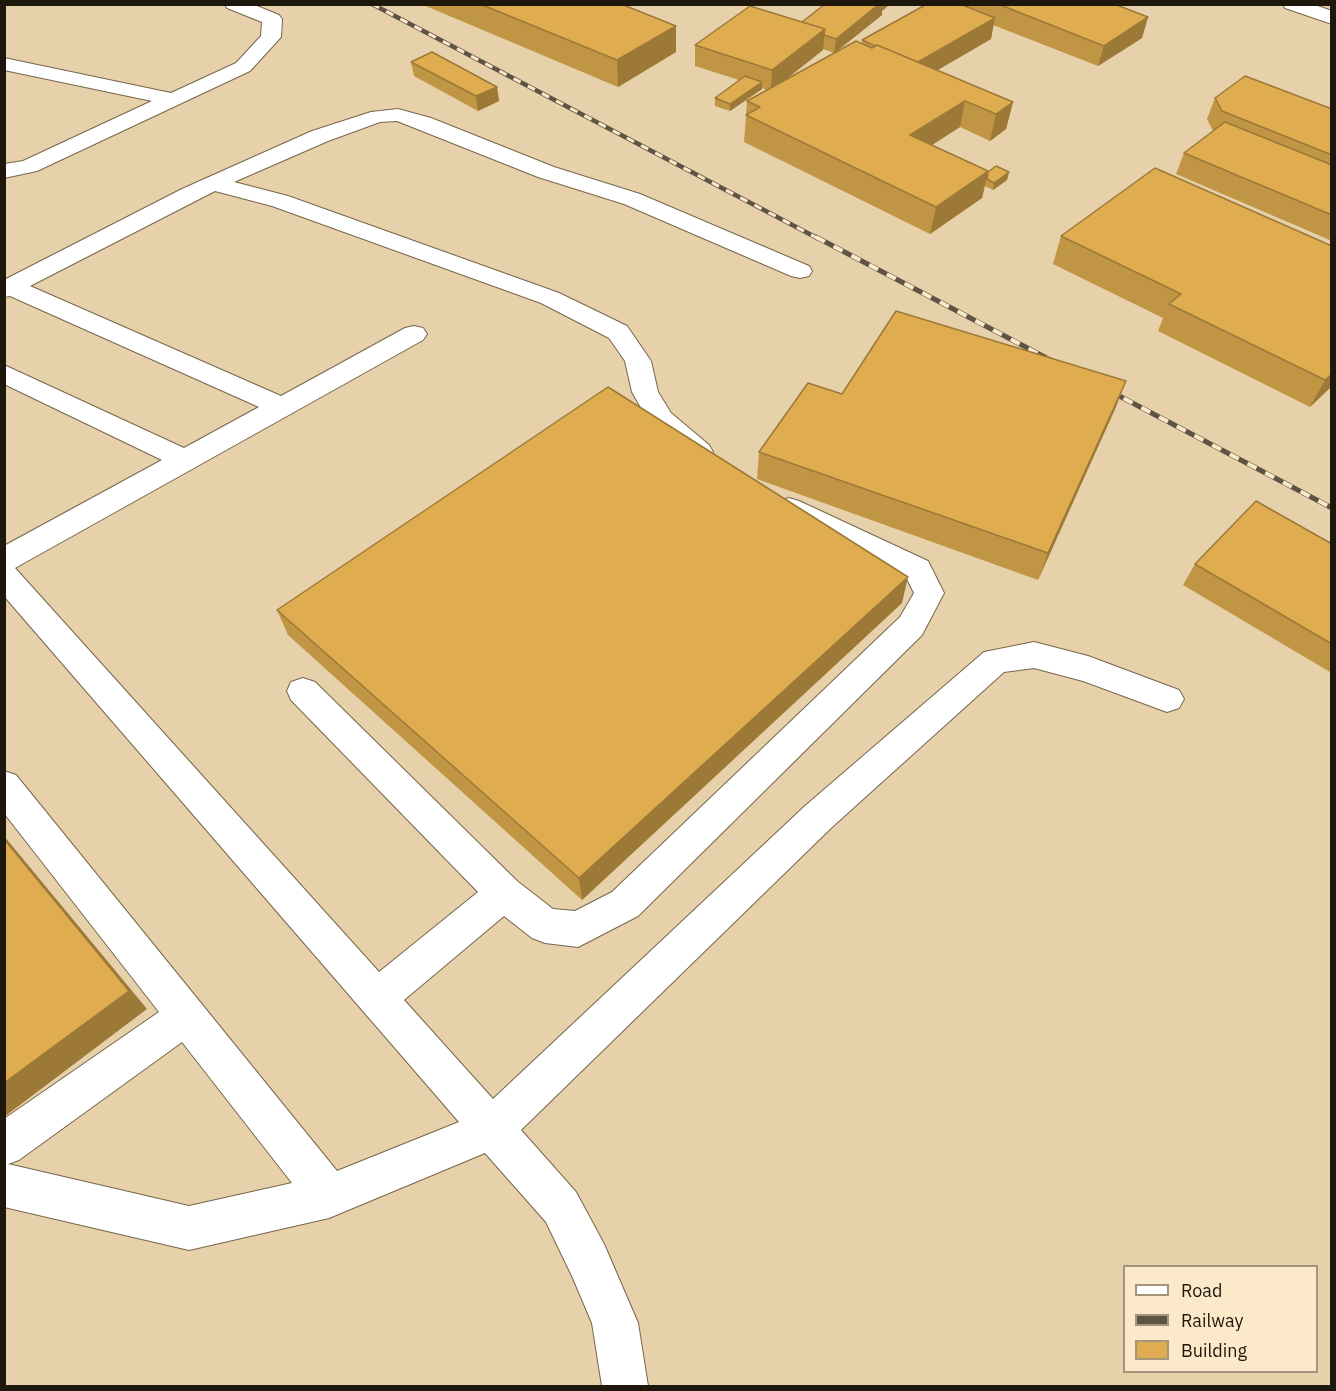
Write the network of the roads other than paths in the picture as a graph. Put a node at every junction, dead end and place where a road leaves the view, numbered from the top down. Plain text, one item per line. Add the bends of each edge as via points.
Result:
1 (234, 4) edge
2 (1292, 4) edge
3 (1332, 18) edge
4 (4, 64) edge
5 (172, 99) junction
6 (4, 171) edge
7 (214, 183) junction
8 (800, 271) dead end
9 (8, 289) edge
10 (414, 334) dead end
11 (4, 373) edge
12 (282, 406) junction
13 (185, 460) junction
14 (727, 472) edge
15 (767, 498) edge
16 (4, 560) edge
17 (4, 575) edge
18 (303, 691) dead end
19 (1167, 699) dead end
20 (4, 786) edge
21 (504, 893) junction
22 (377, 998) junction
23 (186, 1016) junction
24 (492, 1129) junction
25 (4, 1145) edge
26 (4, 1185) edge
27 (329, 1196) junction
28 (625, 1386) edge

1 - 5 street via 272,19 271,37 243,67
2 - 3 street
4 - 5 street
5 - 6 street via 30,165
7 - 8 street via 330,133 378,116 398,115 546,172 632,199
7 - 9 street
7 - 14 street via 280,201 550,298 618,332 638,361 645,392 661,419
9 - 12 street
10 - 12 street
11 - 13 street
12 - 13 street
13 - 16 street
15 - 21 street via 917,569 929,593 911,626 625,904 578,929 544,926
17 - 22 street
18 - 21 street
19 - 24 street via 1088,669 1034,655 995,661 818,818
20 - 23 street
21 - 22 street
22 - 24 street
23 - 25 street
23 - 27 street
24 - 27 street
24 - 28 street via 561,1207 615,1323
26 - 27 street via 189,1228

